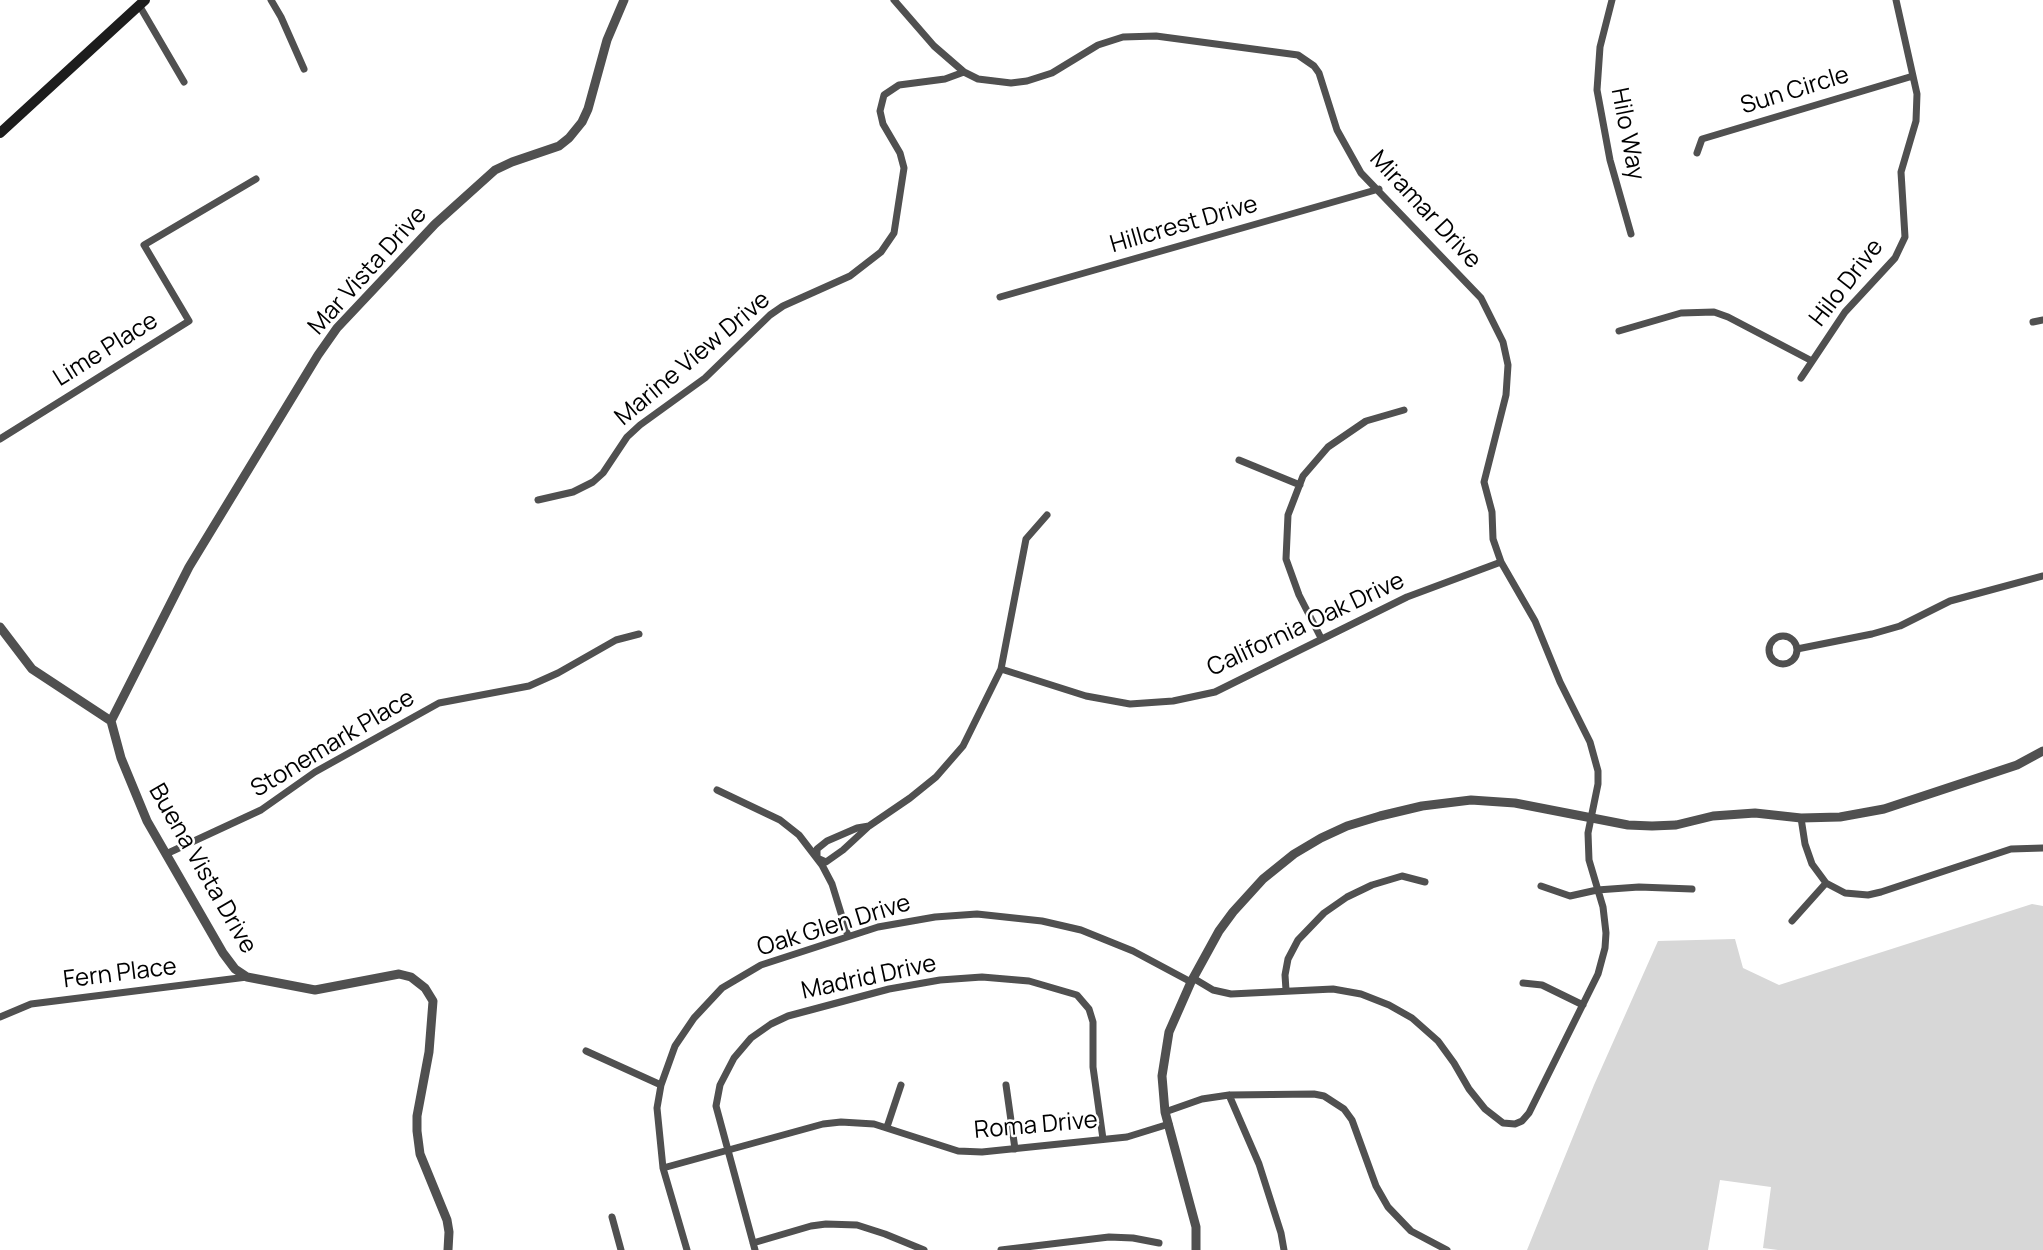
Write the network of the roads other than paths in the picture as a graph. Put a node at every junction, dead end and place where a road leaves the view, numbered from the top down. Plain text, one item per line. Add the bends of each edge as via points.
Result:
1 (271, 0) edge
2 (624, 0) edge
3 (894, 0) edge
4 (1612, 0) edge
5 (1896, 0) edge
6 (142, 2) edge
7 (304, 69) dead end
8 (964, 72) junction
9 (1913, 76) junction
10 (184, 82) dead end
11 (0, 133) edge
12 (1697, 153) dead end
13 (256, 178) dead end
14 (1379, 190) junction
15 (1631, 234) dead end
16 (1000, 297) dead end
17 (2043, 320) edge
18 (2033, 322) dead end
19 (1619, 331) dead end
20 (1812, 361) junction
21 (1801, 378) dead end
22 (1404, 410) dead end
23 (0, 439) edge
24 (1239, 460) dead end
25 (1300, 485) junction
26 (538, 500) dead end
27 (1047, 515) dead end
28 (1502, 562) junction
29 (2043, 576) edge
30 (0, 627) edge
31 (639, 634) dead end
32 (1321, 638) junction
33 (1797, 649) junction
34 (1001, 669) junction
35 (111, 721) junction
36 (2043, 751) edge
37 (717, 790) dead end
38 (1591, 817) junction
39 (1801, 818) junction
40 (869, 826) junction
41 (2043, 848) edge
42 (166, 854) junction
43 (817, 858) junction
44 (1425, 882) dead end
45 (1826, 883) junction
46 (1541, 886) dead end
47 (1692, 889) dead end
48 (1597, 890) junction
49 (1792, 921) dead end
50 (848, 936) junction
51 (247, 978) junction
52 (1192, 980) junction
53 (1522, 983) dead end
54 (1286, 990) junction
55 (1583, 1005) junction
56 (0, 1017) edge
57 (586, 1051) dead end
58 (662, 1085) junction
59 (901, 1085) dead end
60 (1006, 1085) dead end
61 (1229, 1095) junction
62 (1165, 1112) junction
63 (1169, 1124) junction
64 (887, 1127) junction
65 (1103, 1139) junction
66 (1015, 1149) junction
67 (727, 1150) junction
68 (663, 1168) junction
69 (612, 1217) dead end
70 (1159, 1243) dead end
71 (754, 1246) edge
72 (448, 1250) edge
73 (621, 1250) edge
74 (687, 1250) edge
75 (924, 1250) edge
76 (1001, 1250) edge
77 (1196, 1250) edge
78 (1284, 1250) edge
79 (1447, 1250) edge

1 - 7 street
2 - 35 street, Mar Vista Drive via 607,40 588,109 569,138 495,170 435,225 331,337 189,567
3 - 8 street, Miramar Drive
4 - 15 street, Hilo Way via 1600,47 1597,90
5 - 9 street, Hilo Drive
6 - 10 street
6 - 11 main road
8 - 14 street, Miramar Drive via 978,79 1027,81 1123,37 1156,36 1288,52 1319,72 1336,130 1361,173
8 - 26 street, Marine View Drive via 900,85 884,95 883,124 904,168 894,233 881,253 850,276 770,315 705,378 627,437 593,482
9 - 12 street, Sun Circle via 1702,139
9 - 20 street, Hilo Drive via 1916,121 1900,172 1905,237 1895,258 1845,312
13 - 23 street, Lime Place via 144,245 189,321
14 - 16 street, Hillcrest Drive
14 - 28 street, Miramar Drive via 1481,298 1503,342 1508,365 1506,394 1484,482 1493,539
17 - 18 street
19 - 20 street via 1681,313 1714,312
20 - 21 street, Hilo Drive
22 - 25 street via 1366,421 1328,447
24 - 25 street
25 - 32 street via 1288,515 1286,559
27 - 34 street via 1026,539
28 - 32 street, California Oak Drive via 1407,597
28 - 38 street, Miramar Drive via 1535,621 1590,742 1598,771
29 - 33 street via 1950,601 1900,626
30 - 35 street via 32,668
31 - 42 street, Stonemark Place via 616,640 529,686 439,703 315,772 261,810
32 - 34 street, California Oak Drive via 1215,692 1173,701 1130,705
33 - 33 street via 1790,638 1781,636 1772,641 1769,652 1774,661 1785,664 1794,659
34 - 40 street via 962,746 936,777
35 - 42 street, Buena Vista Drive via 138,801
36 - 39 street via 2017,765 1884,808 1840,817
37 - 43 street via 780,820
38 - 39 street via 1652,826 1745,814
38 - 48 street, Miramar Drive via 1588,860
38 - 52 street via 1471,800 1422,806 1347,826 1294,854 1263,878 1219,931
39 - 45 street via 1812,864
40 - 43 street via 826,862
40 - 43 street via 827,841 817,849
41 - 45 street via 2011,849 1868,895 1845,893
42 - 51 street, Buena Vista Drive via 223,953
43 - 50 street via 832,884
44 - 54 street via 1402,876 1382,882 1324,913 1298,940 1288,959
45 - 49 street
46 - 48 street via 1570,896
47 - 48 street
48 - 55 street, Miramar Drive via 1603,907 1605,948
50 - 52 street, Oak Glen Drive via 935,916 977,914 1042,920 1081,930
50 - 58 street, Oak Glen Drive via 761,965 722,988 675,1046
51 - 56 street, Fern Place via 31,1004
51 - 72 street, Buena Vista Drive via 315,990 399,974 425,988 433,1001 417,1131 420,1154 447,1220
52 - 54 street, Oak Glen Drive via 1231,994
52 - 62 street via 1169,1032 1162,1076
53 - 55 street via 1542,985
54 - 55 street, Oak Glen Drive via 1333,989 1361,994 1412,1018 1438,1041 1485,1109 1503,1123 1515,1124 1529,1113
57 - 58 street
58 - 68 street, Oak Glen Drive via 657,1108
59 - 64 street
60 - 66 street
61 - 62 street
61 - 78 street via 1259,1164
61 - 79 street via 1314,1094 1344,1109 1388,1207 1411,1231
62 - 63 street
63 - 65 street, Roma Drive
63 - 77 street via 1196,1227
64 - 66 street, Roma Drive via 958,1151
64 - 67 street, Roma Drive via 823,1124
65 - 66 street, Roma Drive
65 - 67 street, Madrid Drive via 1093,1067 1093,1022 1083,1000 1029,981 982,977 889,989 771,1024 734,1058 720,1085 716,1106
67 - 68 street, Roma Drive
67 - 71 street, Madrid Drive
68 - 74 street, Oak Glen Drive
69 - 73 street
70 - 76 street via 1109,1237
71 - 75 street via 811,1226 847,1225

